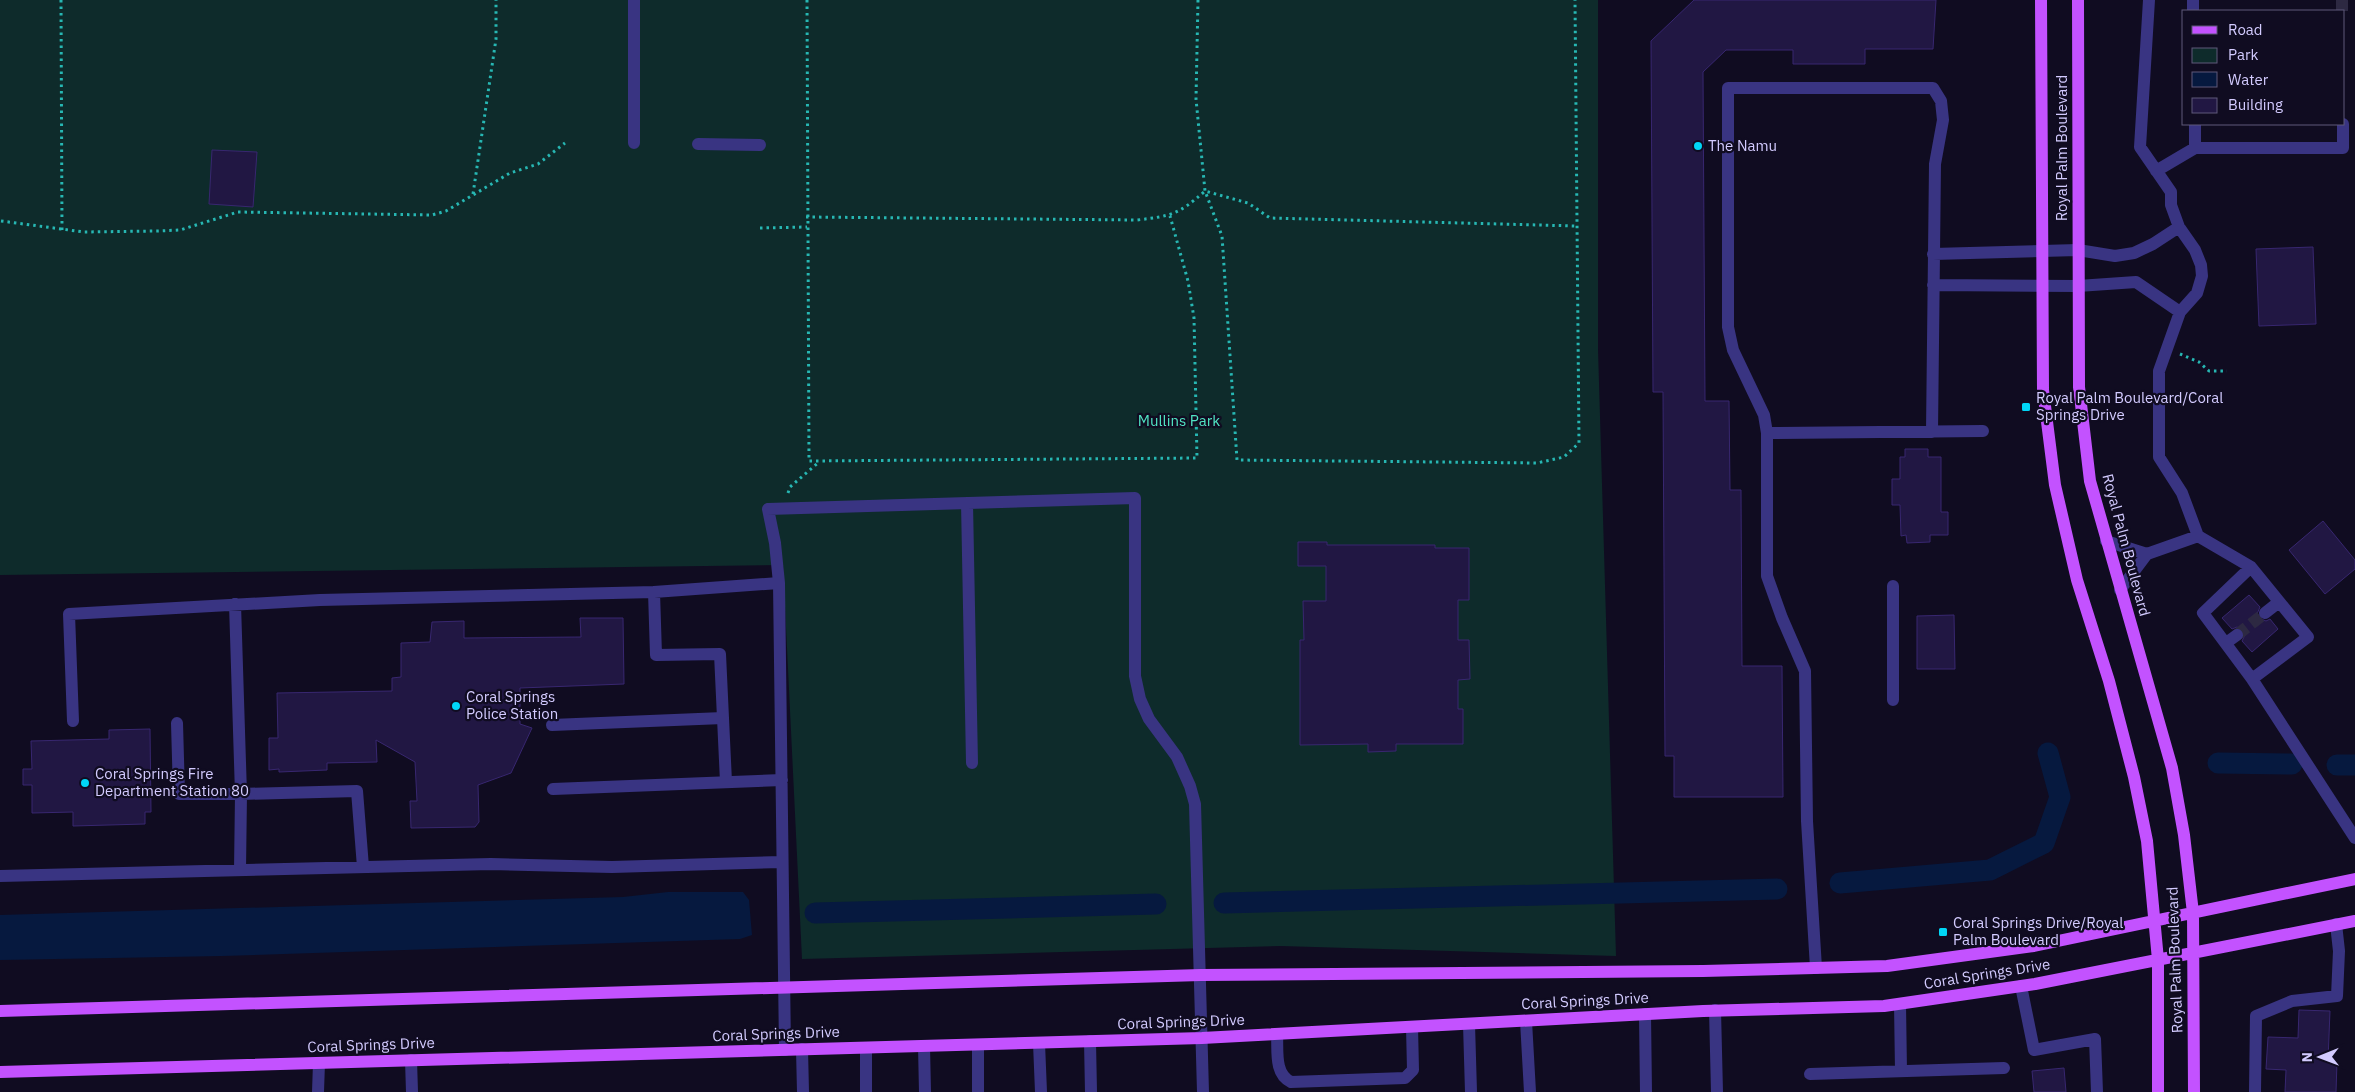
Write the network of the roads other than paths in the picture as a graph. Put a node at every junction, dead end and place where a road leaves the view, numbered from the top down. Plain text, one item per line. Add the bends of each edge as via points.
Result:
1 (634, 0) edge
2 (2041, 0) edge
3 (2078, 0) edge
4 (2149, 0) edge
5 (2195, 125) edge
6 (2343, 125) edge
7 (634, 144) dead end
8 (698, 144) dead end
9 (760, 145) dead end
10 (2195, 148) junction
11 (2156, 172) junction
12 (2179, 226) junction
13 (2078, 250) junction
14 (2042, 252) junction
15 (1933, 254) junction
16 (1932, 285) junction
17 (2042, 286) junction
18 (2078, 286) junction
19 (2180, 312) junction
20 (1932, 432) junction
21 (1983, 432) dead end
22 (1767, 433) junction
23 (967, 503) junction
24 (2198, 536) junction
25 (2106, 541) junction
26 (2147, 554) junction
27 (2251, 568) junction
28 (779, 582) junction
29 (1893, 586) dead end
30 (2120, 590) junction
31 (654, 592) junction
32 (2279, 602) junction
33 (236, 604) junction
34 (2265, 613) tunnel mouth
35 (2237, 635) tunnel mouth
36 (2226, 643) junction
37 (2252, 679) junction
38 (1893, 700) dead end
39 (723, 718) junction
40 (73, 721) dead end
41 (177, 723) dead end
42 (552, 725) dead end
43 (972, 763) dead end
44 (782, 780) junction
45 (726, 782) junction
46 (553, 790) dead end
47 (241, 794) junction
48 (2355, 838) edge
49 (781, 862) junction
50 (363, 867) junction
51 (240, 870) junction
52 (0, 876) edge
53 (2355, 879) edge
54 (2193, 913) junction
55 (2155, 921) junction
56 (2355, 921) edge
57 (2336, 924) junction
58 (2194, 953) junction
59 (2158, 960) junction
60 (1816, 968) junction
61 (1201, 975) junction
62 (2021, 986) junction
63 (784, 988) junction
64 (1900, 1004) junction
65 (1715, 1010) junction
66 (0, 1011) edge
67 (1644, 1014) junction
68 (1526, 1021) junction
69 (1469, 1024) junction
70 (1412, 1027) junction
71 (1277, 1034) junction
72 (1202, 1038) junction
73 (1090, 1042) junction
74 (1040, 1043) junction
75 (978, 1045) junction
76 (924, 1046) junction
77 (866, 1048) junction
78 (802, 1049) junction
79 (785, 1050) junction
80 (411, 1060) junction
81 (319, 1063) junction
82 (2004, 1068) dead end
83 (1901, 1071) junction
84 (0, 1072) edge
85 (1810, 1074) dead end
86 (318, 1092) edge
87 (412, 1092) edge
88 (802, 1092) edge
89 (866, 1092) edge
90 (925, 1092) edge
91 (978, 1092) edge
92 (1041, 1092) edge
93 (1091, 1092) edge
94 (1203, 1092) edge
95 (1471, 1092) edge
96 (1530, 1092) edge
97 (1646, 1092) edge
98 (1717, 1092) edge
99 (2097, 1092) edge
100 (2158, 1092) edge
101 (2194, 1092) edge
102 (2255, 1092) edge

1 - 7 street
2 - 14 main road, Royal Palm Boulevard
3 - 13 main road, Royal Palm Boulevard
4 - 11 street via 2140,147
5 - 10 street
6 - 10 street via 2343,148
8 - 9 street
10 - 11 street
11 - 12 street via 2171,192 2171,205
12 - 13 street via 2134,253 2115,256
12 - 19 street via 2195,250 2202,276 2197,293
13 - 14 street
13 - 18 main road, Royal Palm Boulevard
14 - 15 street
14 - 17 main road, Royal Palm Boulevard
15 - 16 street
15 - 22 street via 1935,164 1943,120 1941,102 1933,88 1728,88 1728,327 1733,350 1764,415
16 - 17 street
16 - 20 street
17 - 18 street
17 - 55 main road, Royal Palm Boulevard via 2043,390 2055,485 2077,580 2109,681 2134,777 2147,841
18 - 19 street via 2136,282
18 - 25 main road, Royal Palm Boulevard via 2078,387 2090,481
19 - 24 street via 2159,371 2159,457 2182,493
20 - 21 street
20 - 22 street
22 - 60 street via 1768,576 1805,670 1807,821
23 - 28 street via 768,509
23 - 43 street
23 - 61 street via 1135,498 1135,676 1146,712 1177,757 1195,804
24 - 26 street
24 - 27 street
25 - 26 street
25 - 30 main road, Royal Palm Boulevard
26 - 30 street
27 - 32 street
27 - 36 street via 2203,614
28 - 31 street
28 - 44 street
29 - 38 street
30 - 54 main road, Royal Palm Boulevard via 2172,768
31 - 33 street
31 - 39 street via 656,655 720,654
32 - 34 street
32 - 37 street via 2308,637
33 - 40 street via 69,614
33 - 47 street
35 - 36 street
36 - 37 street
37 - 48 street
39 - 42 street
39 - 45 street
41 - 47 street via 179,794
44 - 45 street
44 - 49 street
45 - 46 street
47 - 50 street via 357,790
47 - 51 street
49 - 50 street via 612,868 499,864
49 - 63 street
50 - 51 street
51 - 52 street
53 - 54 main road, Coral Springs Drive
54 - 55 main road, Coral Springs Drive
54 - 58 main road, Royal Palm Boulevard
55 - 59 main road, Royal Palm Boulevard
55 - 60 main road, Coral Springs Drive via 2034,946 1887,966
56 - 57 main road, Coral Springs Drive
57 - 58 main road, Coral Springs Drive
57 - 102 street via 2339,951 2337,996 2292,1001 2256,1016
58 - 59 main road, Coral Springs Drive
58 - 101 main road, Royal Palm Boulevard
59 - 62 main road, Coral Springs Drive
59 - 100 main road, Royal Palm Boulevard
60 - 61 main road, Coral Springs Drive
61 - 63 main road, Coral Springs Drive
61 - 72 street
62 - 64 main road, Coral Springs Drive
62 - 99 street via 2034,1050 2095,1039
63 - 66 main road, Coral Springs Drive
63 - 79 street
64 - 65 main road, Coral Springs Drive
64 - 83 street
65 - 67 main road, Coral Springs Drive
65 - 98 street
67 - 68 main road, Coral Springs Drive
67 - 97 street
68 - 69 main road, Coral Springs Drive
68 - 96 street
69 - 70 main road, Coral Springs Drive
69 - 95 street
70 - 71 main road, Coral Springs Drive
70 - 71 street via 1413,1070 1405,1078 1291,1082 1280,1071
71 - 72 main road, Coral Springs Drive
72 - 73 main road, Coral Springs Drive
72 - 94 street
73 - 74 main road, Coral Springs Drive
73 - 93 street
74 - 75 main road, Coral Springs Drive
74 - 92 street
75 - 76 main road, Coral Springs Drive
75 - 91 street
76 - 77 main road, Coral Springs Drive
76 - 90 street
77 - 78 main road, Coral Springs Drive
77 - 89 street
78 - 79 main road, Coral Springs Drive
78 - 88 street
79 - 80 main road, Coral Springs Drive
80 - 81 main road, Coral Springs Drive
80 - 87 street
81 - 84 main road, Coral Springs Drive
81 - 86 street
82 - 83 street
83 - 85 street

